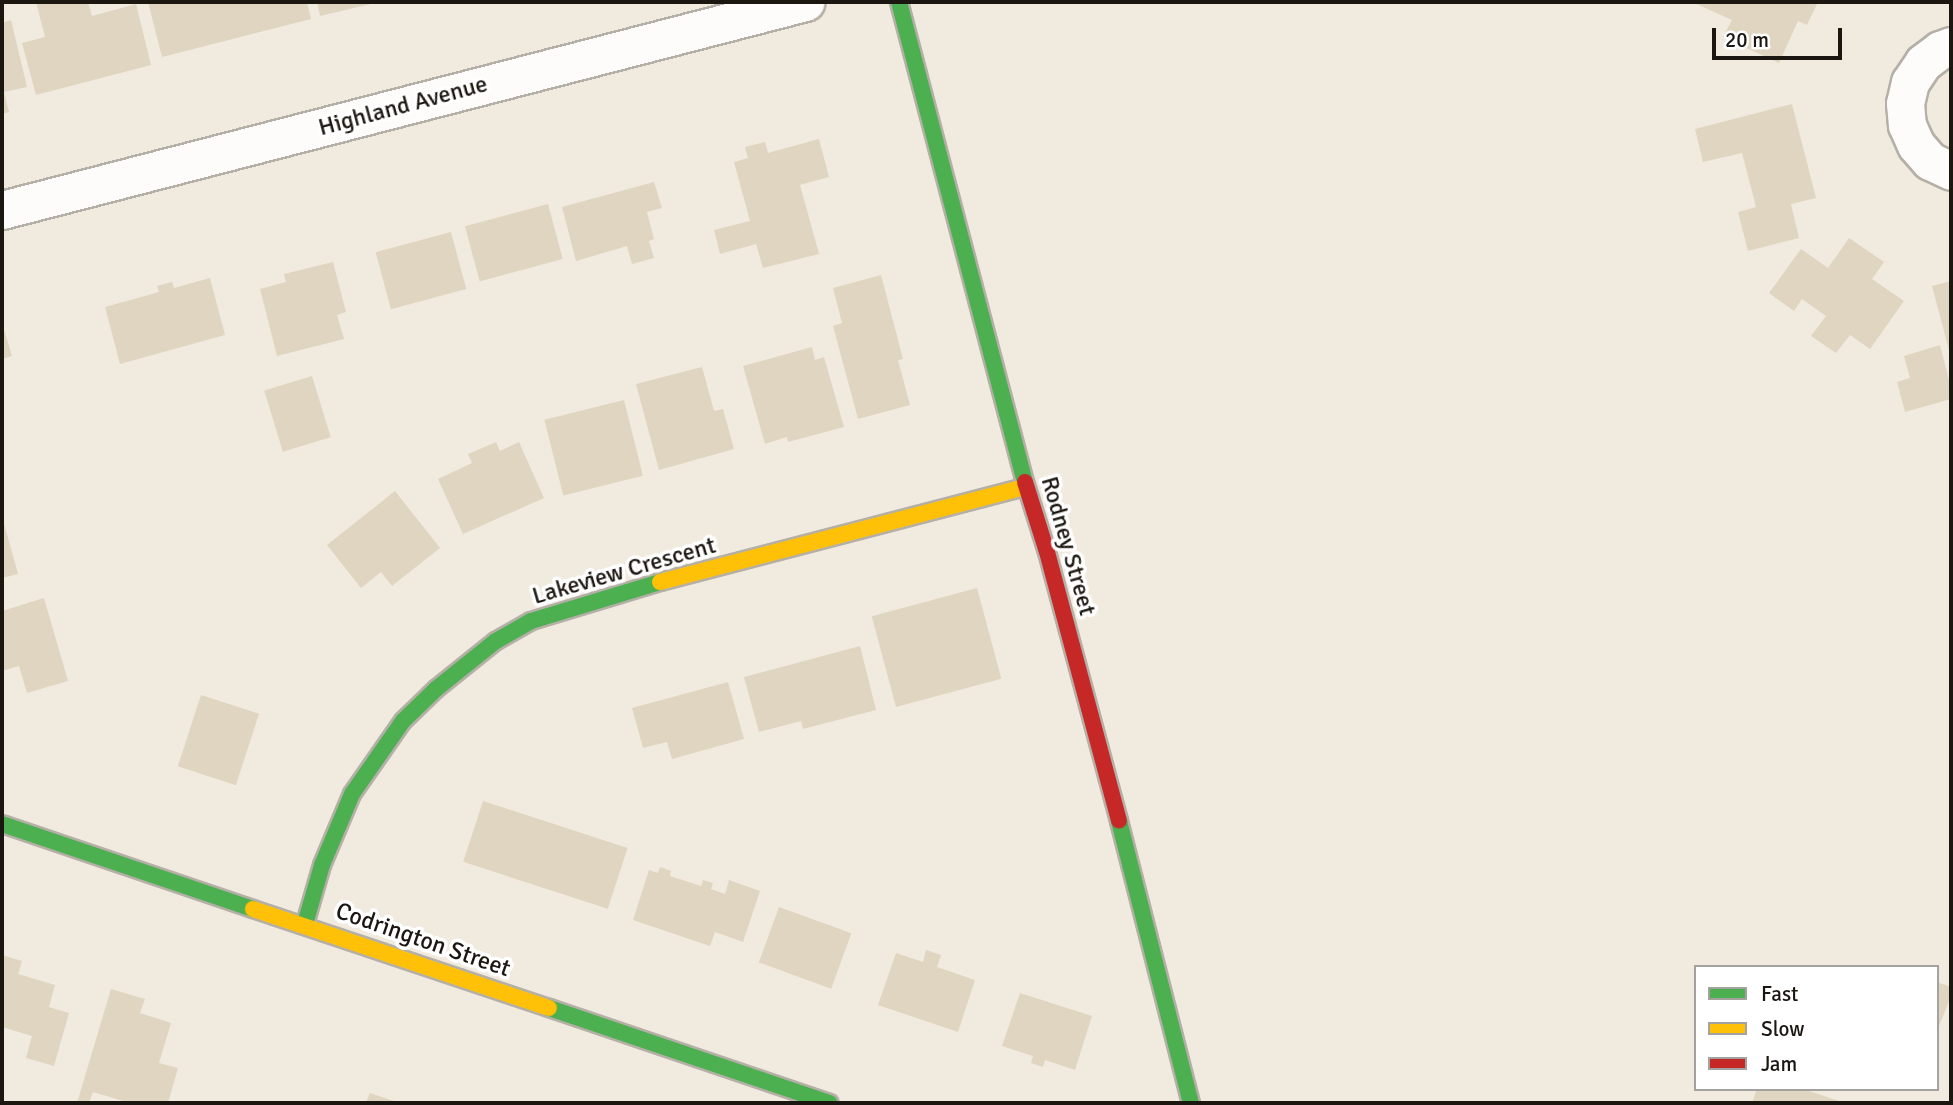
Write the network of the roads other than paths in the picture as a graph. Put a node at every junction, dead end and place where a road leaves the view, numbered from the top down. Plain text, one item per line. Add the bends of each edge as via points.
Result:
1 (804, 2) edge
2 (899, 2) edge
3 (1951, 46) edge
4 (1951, 171) edge
5 (2, 210) edge
6 (1027, 487) junction
7 (2, 824) edge
8 (305, 924) junction
9 (829, 1103) edge
10 (1191, 1103) edge

1 - 5 street, Highland Avenue
2 - 6 street, Rodney Street
3 - 4 street via 1923,63 1910,82 1905,103 1907,125 1916,145 1930,161
6 - 8 street, Lakeview Crescent via 641,587 531,621 496,641 436,689 379,753 352,794
6 - 10 street, Rodney Street
7 - 8 street, Codrington Street
8 - 9 street, Codrington Street

